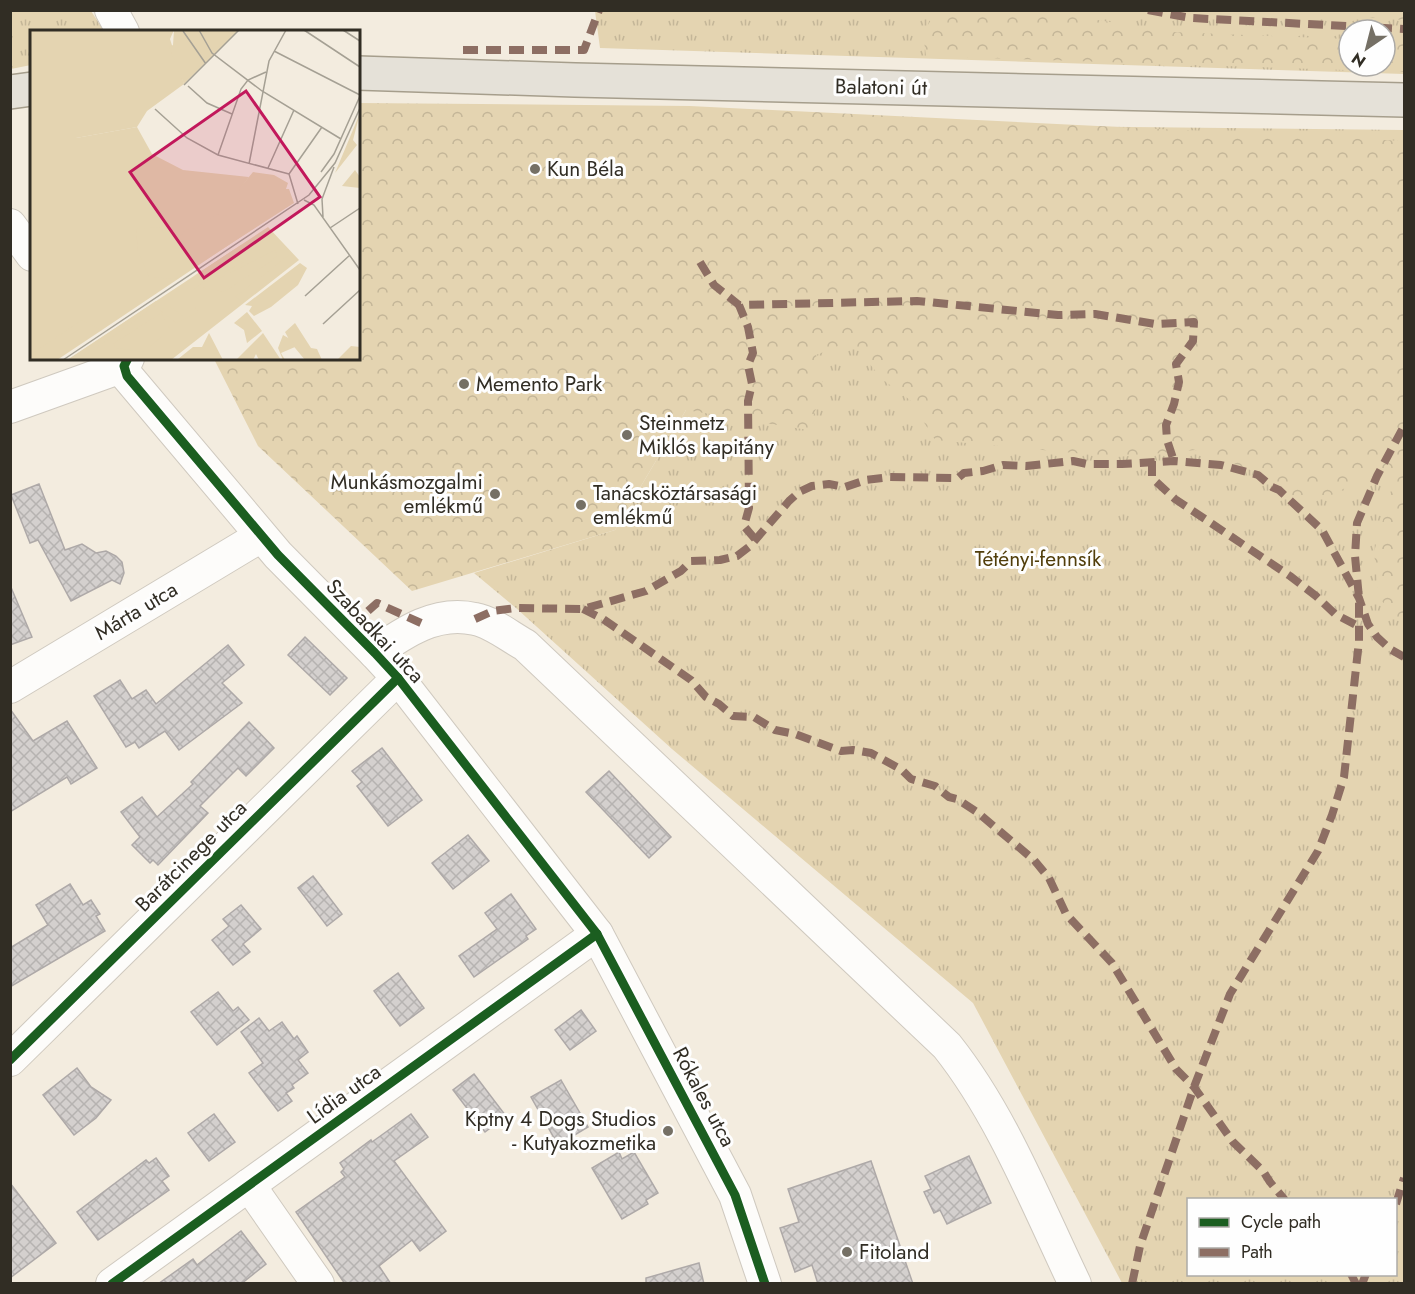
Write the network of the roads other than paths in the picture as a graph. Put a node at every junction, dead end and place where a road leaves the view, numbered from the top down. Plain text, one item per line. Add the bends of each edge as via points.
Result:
1 (111, 10) edge
2 (122, 30) edge
3 (360, 73) edge
4 (30, 88) edge
5 (10, 92) edge
6 (1404, 100) edge
7 (10, 225) edge
8 (30, 252) edge
9 (123, 361) edge
10 (10, 407) edge
11 (261, 536) junction
12 (375, 652) junction
13 (398, 678) junction
14 (10, 687) edge
15 (597, 934) junction
16 (10, 1060) edge
17 (249, 1185) junction
18 (112, 1284) edge
19 (318, 1284) edge
20 (765, 1284) edge
21 (1075, 1284) edge

1 - 2 street
3 - 6 main road, Balatoni út
4 - 5 main road
7 - 8 street
9 - 10 street
9 - 11 street, Szabadkai utca via 127,376
11 - 12 street, Szabadkai utca
11 - 14 street, Márta utca
12 - 13 street, Szabadkai utca
12 - 21 street via 422,623 448,618 475,619 525,645 947,1047 993,1113
13 - 15 street, Szabadkai utca
13 - 16 street, Barátcinege utca
15 - 17 street, Lídia utca
15 - 20 street, Rókales utca via 735,1195
17 - 18 street, Lídia utca
17 - 19 street

